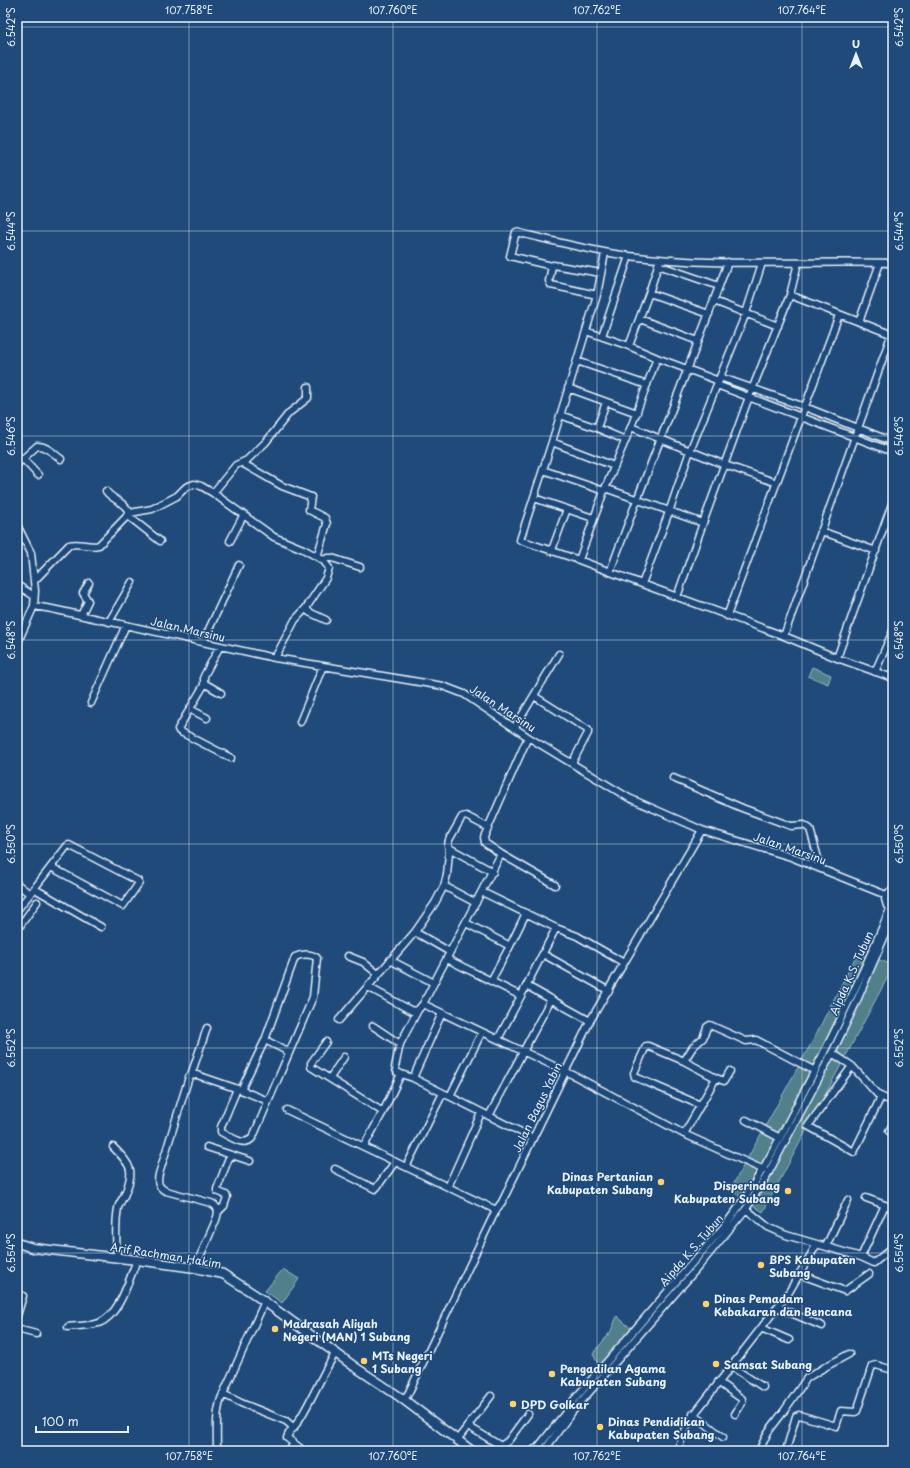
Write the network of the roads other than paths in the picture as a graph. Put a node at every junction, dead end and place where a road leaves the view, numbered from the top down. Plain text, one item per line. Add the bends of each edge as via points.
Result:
1 (605, 253) junction
2 (629, 256) junction
3 (659, 262) junction
4 (728, 262) junction
5 (762, 263) junction
6 (798, 263) junction
7 (880, 263) junction
8 (893, 263) edge
9 (552, 266) junction
10 (601, 273) junction
11 (719, 286) junction
12 (650, 293) junction
13 (597, 295) junction
14 (790, 295) junction
15 (714, 301) junction
16 (746, 313) junction
17 (709, 314) junction
18 (839, 315) junction
19 (640, 319) junction
20 (859, 322) junction
21 (778, 326) junction
22 (586, 331) junction
23 (892, 333) edge
24 (602, 336) junction
25 (698, 341) junction
26 (630, 346) junction
27 (657, 358) junction
28 (577, 360) junction
29 (688, 369) junction
30 (719, 381) junction
31 (647, 385) junction
32 (308, 387) dead end
33 (568, 388) junction
34 (753, 388) junction
35 (749, 397) junction
36 (606, 402) junction
37 (805, 407) junction
38 (636, 413) junction
39 (560, 416) junction
40 (802, 416) junction
41 (631, 427) junction
42 (597, 428) junction
43 (857, 428) junction
44 (854, 436) junction
45 (660, 439) junction
46 (625, 440) junction
47 (552, 442) junction
48 (893, 442) edge
49 (690, 451) junction
50 (893, 452) edge
51 (23, 459) junction
52 (61, 459) dead end
53 (242, 463) junction
54 (17, 464) edge
55 (725, 465) junction
56 (614, 466) junction
57 (543, 470) junction
58 (38, 475) dead end
59 (777, 484) junction
60 (604, 489) junction
61 (106, 491) dead end
62 (213, 493) junction
63 (534, 498) junction
64 (636, 499) junction
65 (893, 501) edge
66 (567, 509) junction
67 (669, 512) junction
68 (128, 514) junction
69 (244, 514) junction
70 (593, 518) junction
71 (703, 523) junction
72 (17, 525) edge
73 (821, 531) junction
74 (160, 541) dead end
75 (230, 541) dead end
76 (552, 550) junction
77 (876, 551) junction
78 (317, 557) junction
79 (323, 560) junction
80 (579, 560) junction
81 (239, 565) dead end
82 (360, 567) dead end
83 (610, 572) junction
84 (35, 580) junction
85 (90, 582) dead end
86 (132, 582) dead end
87 (642, 584) junction
88 (17, 585) edge
89 (34, 596) junction
90 (678, 597) junction
91 (34, 606) junction
92 (306, 608) junction
93 (81, 615) junction
94 (727, 616) junction
95 (326, 620) dead end
96 (109, 622) junction
97 (126, 625) junction
98 (893, 631) edge
99 (784, 636) junction
100 (203, 642) junction
101 (17, 644) edge
102 (220, 646) junction
103 (559, 654) dead end
104 (275, 658) junction
105 (837, 658) junction
106 (323, 666) junction
107 (875, 672) junction
108 (893, 678) edge
109 (204, 683) junction
110 (221, 693) dead end
111 (534, 696) junction
112 (91, 703) dead end
113 (190, 709) junction
114 (207, 718) dead end
115 (300, 722) dead end
116 (515, 727) junction
117 (528, 737) junction
118 (231, 758) dead end
119 (572, 763) junction
120 (673, 778) dead end
121 (488, 827) junction
122 (702, 830) junction
123 (449, 848) junction
124 (502, 854) junction
125 (51, 867) junction
126 (821, 869) junction
127 (493, 872) junction
128 (17, 884) edge
129 (555, 885) dead end
130 (444, 886) junction
131 (893, 891) edge
132 (32, 892) junction
133 (482, 892) junction
134 (886, 895) junction
135 (37, 902) dead end
136 (476, 903) junction
137 (892, 909) edge
138 (17, 910) edge
139 (526, 913) junction
140 (893, 918) edge
141 (466, 923) junction
142 (100, 927) dead end
143 (556, 928) junction
144 (17, 930) edge
145 (415, 932) junction
146 (510, 946) junction
147 (450, 952) junction
148 (542, 954) junction
149 (348, 956) dead end
150 (446, 959) junction
151 (390, 960) junction
152 (624, 963) junction
153 (378, 974) junction
154 (491, 981) junction
155 (434, 983) junction
156 (526, 986) junction
157 (368, 987) junction
158 (609, 991) junction
159 (521, 996) junction
160 (550, 999) junction
161 (423, 1004) junction
162 (418, 1010) junction
163 (442, 1013) junction
164 (339, 1020) dead end
165 (590, 1021) junction
166 (373, 1026) dead end
167 (207, 1028) dead end
168 (482, 1032) junction
169 (498, 1039) junction
170 (265, 1040) junction
171 (326, 1042) dead end
172 (400, 1044) junction
173 (523, 1051) junction
174 (290, 1052) junction
175 (832, 1053) junction
176 (344, 1057) dead end
177 (684, 1061) junction
178 (852, 1066) junction
179 (566, 1071) junction
180 (815, 1071) junction
181 (730, 1072) dead end
182 (401, 1074) junction
183 (191, 1075) junction
184 (330, 1078) junction
185 (413, 1078) junction
186 (716, 1078) junction
187 (239, 1089) junction
188 (443, 1093) junction
189 (450, 1096) junction
190 (881, 1097) junction
191 (268, 1101) junction
192 (893, 1102) edge
193 (700, 1105) junction
194 (287, 1110) dead end
195 (382, 1112) junction
196 (481, 1113) junction
197 (489, 1116) junction
198 (746, 1120) dead end
199 (893, 1124) edge
200 (889, 1131) dead end
201 (684, 1134) junction
202 (533, 1138) junction
203 (780, 1138) junction
204 (364, 1146) junction
205 (207, 1147) dead end
206 (113, 1148) dead end
207 (230, 1155) junction
208 (250, 1161) dead end
209 (395, 1162) junction
210 (406, 1167) junction
211 (335, 1168) dead end
212 (764, 1170) junction
213 (448, 1187) junction
214 (866, 1198) dead end
215 (848, 1200) dead end
216 (885, 1205) junction
217 (746, 1208) junction
218 (893, 1208) edge
219 (496, 1210) junction
220 (218, 1212) junction
221 (17, 1244) edge
222 (817, 1244) junction
223 (826, 1246) junction
224 (893, 1247) edge
225 (861, 1257) junction
226 (117, 1258) junction
227 (137, 1260) junction
228 (195, 1268) junction
229 (799, 1274) junction
230 (870, 1274) dead end
231 (17, 1293) edge
232 (264, 1302) junction
233 (777, 1307) junction
234 (17, 1316) edge
235 (822, 1326) dead end
236 (68, 1327) dead end
237 (761, 1328) junction
238 (17, 1329) edge
239 (36, 1334) dead end
240 (789, 1340) dead end
241 (336, 1352) junction
242 (849, 1354) dead end
243 (732, 1367) junction
244 (893, 1370) edge
245 (718, 1382) junction
246 (763, 1387) dead end
247 (223, 1394) junction
248 (492, 1396) dead end
249 (404, 1400) junction
250 (528, 1414) dead end
251 (693, 1414) junction
252 (735, 1414) dead end
253 (468, 1426) junction
254 (294, 1428) junction
255 (723, 1437) dead end
256 (457, 1440) junction
257 (294, 1443) junction
258 (217, 1450) dead end
259 (290, 1451) edge
260 (301, 1451) edge
261 (472, 1451) edge
262 (535, 1451) edge
263 (544, 1451) edge
264 (677, 1451) edge
265 (759, 1451) edge
266 (786, 1451) edge

1 - 2 street
1 - 9 street via 516,232 510,256
1 - 10 street
2 - 3 street
2 - 24 street
3 - 4 street
3 - 11 street
3 - 12 street
4 - 5 street
4 - 11 street
5 - 6 street
5 - 16 street
6 - 7 street
6 - 14 street
7 - 8 street
7 - 20 street
9 - 10 street
9 - 13 street via 549,281 551,285
10 - 13 street
11 - 15 street
12 - 17 street
12 - 19 street
13 - 22 street
14 - 18 street
14 - 21 street
15 - 16 street
15 - 17 street
16 - 21 street
16 - 30 street
17 - 25 street
18 - 20 street
18 - 37 street
19 - 25 street
19 - 26 street
20 - 23 street
21 - 34 street
22 - 24 street
22 - 28 street
23 - 43 street
24 - 26 street
25 - 29 street
26 - 27 street
27 - 29 street
27 - 31 street
28 - 31 street
28 - 33 street
29 - 30 street
29 - 45 street
30 - 34 street
30 - 35 street
30 - 49 street
31 - 38 street
32 - 53 street via 308,398 289,413 266,442
33 - 36 street
33 - 39 street
34 - 35 street
34 - 37 street
35 - 40 street
35 - 55 street
36 - 38 street
36 - 42 street
37 - 40 street
37 - 43 street
38 - 41 street
39 - 42 street
39 - 47 street
40 - 44 street
40 - 59 street
41 - 45 street
41 - 46 street
42 - 46 street
43 - 44 street
43 - 48 street
44 - 50 street
44 - 73 street
45 - 49 street
45 - 64 street
46 - 56 street
47 - 56 street
47 - 57 street
49 - 55 street
49 - 67 street
51 - 52 street via 37,446 44,447
51 - 54 street
51 - 58 street
53 - 62 street via 233,469
53 - 78 street via 282,486 311,497 309,510 325,518 327,524
55 - 59 street
55 - 71 street
56 - 60 street
57 - 60 street
57 - 63 street
59 - 94 street
60 - 64 street
60 - 70 street
61 - 68 street via 128,509
62 - 68 street via 201,486 190,485 177,496 152,509
62 - 69 street
63 - 66 street
63 - 76 street via 520,540
64 - 67 street
64 - 83 street
65 - 77 street
66 - 70 street
66 - 76 street
67 - 71 street
67 - 87 street
68 - 74 street
68 - 84 street via 99,545 69,545
69 - 75 street
69 - 78 street via 274,537
70 - 80 street
71 - 90 street
72 - 84 street via 31,553
73 - 77 street
73 - 99 street
76 - 80 street
77 - 105 street
78 - 79 street
79 - 82 street via 332,558
79 - 92 street via 329,568 326,578
80 - 83 street
81 - 100 street
83 - 87 street
84 - 89 street
85 - 93 street via 83,593 88,600
86 - 96 street
87 - 90 street
88 - 89 street
89 - 91 street
90 - 94 street
91 - 93 street, Jalan Marsinu
91 - 101 street
92 - 95 street
92 - 104 street via 295,620
93 - 96 street, Jalan Marsinu
94 - 99 street
96 - 97 street, Jalan Marsinu
97 - 100 street, Jalan Marsinu
97 - 112 street
98 - 107 street
99 - 105 street
100 - 102 street, Jalan Marsinu
102 - 104 street, Jalan Marsinu
102 - 109 street via 204,676
103 - 111 street
104 - 106 street, Jalan Marsinu
105 - 107 street
106 - 115 street
106 - 116 street, Jalan Marsinu via 443,686 464,694
107 - 108 street
109 - 110 street
109 - 113 street
111 - 116 street
111 - 119 street via 588,730
113 - 114 street
113 - 118 street via 178,728 179,731
116 - 117 street, Jalan Marsinu
117 - 119 street, Jalan Marsinu
117 - 121 street
119 - 122 street, Jalan Marsinu via 629,798
120 - 126 street via 791,826 808,826
121 - 123 street via 466,816 463,817 449,840
121 - 124 street via 484,836 485,843
122 - 126 street, Jalan Marsinu via 791,857
122 - 152 street, Jalan Bagus Yabin
123 - 127 street
123 - 130 street via 448,875
124 - 127 street
124 - 129 street
125 - 125 street via 69,845 139,883 123,906
125 - 132 street
126 - 134 street, Jalan Marsinu
127 - 133 street
128 - 132 street
130 - 136 street
130 - 145 street
131 - 134 street
132 - 138 street
132 - 142 street
133 - 136 street
133 - 139 street
134 - 137 street via 885,903
135 - 144 street
136 - 141 street
137 - 180 street, Aipda K.S. Tubun
139 - 143 street
139 - 146 street
140 - 175 street, Aipda K.S. Tubun
141 - 146 street
141 - 147 street
143 - 148 street
143 - 152 street via 577,936
145 - 147 street
145 - 151 street
146 - 154 street
147 - 150 street
148 - 156 street
148 - 158 street
149 - 153 street via 363,962
150 - 154 street
150 - 155 street
151 - 153 street
151 - 155 street
152 - 158 street, Jalan Bagus Yabin
153 - 157 street
154 - 159 street
155 - 161 street
156 - 159 street
156 - 160 street
157 - 162 street via 412,1010
157 - 164 street
158 - 165 street, Jalan Bagus Yabin
159 - 169 street
160 - 165 street
160 - 173 street
161 - 162 street
161 - 163 street
162 - 172 street
163 - 168 street
163 - 185 street
165 - 179 street, Jalan Bagus Yabin
166 - 172 street
167 - 183 street
168 - 169 street
168 - 189 street
169 - 173 street
170 - 174 street
170 - 174 street via 296,957 315,956 317,958 313,997
170 - 187 street
171 - 184 street via 311,1066
172 - 182 street via 395,1067
173 - 179 street
173 - 197 street
174 - 191 street
175 - 178 street
175 - 217 street, Aipda K.S. Tubun via 769,1172
176 - 184 street
177 - 180 street via 703,1038 710,1024 746,1041 756,1040
177 - 186 street
177 - 193 street via 646,1046 634,1076
178 - 190 street
178 - 190 street via 808,1126 854,1152
179 - 201 street
179 - 202 street, Jalan Bagus Yabin
180 - 203 street, Aipda K.S. Tubun
181 - 186 street via 724,1081
182 - 185 street
182 - 195 street
183 - 187 street
183 - 220 street via 158,1183 161,1189 166,1191 214,1205
184 - 195 street
185 - 188 street
186 - 193 street
187 - 191 street
187 - 191 street via 221,1132 240,1142 253,1137
188 - 189 street
188 - 210 street
189 - 196 street
190 - 192 street
193 - 201 street
194 - 204 street
195 - 204 street
196 - 197 street
196 - 213 street
197 - 202 street
198 - 203 street
199 - 200 street
201 - 212 street
202 - 219 street, Jalan Bagus Yabin
203 - 212 street, Aipda K.S. Tubun
204 - 209 street
205 - 207 street
206 - 226 street via 128,1162 131,1172 116,1221
207 - 208 street
207 - 220 street via 217,1189 227,1197 224,1206
209 - 210 street
209 - 211 street via 375,1189
210 - 213 street
212 - 262 street, Aipda K.S. Tubun via 726,1224 567,1408
213 - 219 street
214 - 216 street
215 - 223 street
216 - 218 street
216 - 225 street
217 - 222 street via 776,1231
217 - 263 street, Aipda K.S. Tubun via 572,1412
219 - 249 street, Jalan Bagus Yabin
220 - 228 street
221 - 226 main road, Arif Rachman Hakim
222 - 223 street
222 - 229 street
223 - 225 street
224 - 225 street via 874,1263
226 - 227 main road, Arif Rachman Hakim
227 - 228 main road, Arif Rachman Hakim
227 - 236 street via 114,1312 101,1322
228 - 232 main road, Arif Rachman Hakim via 223,1274
229 - 230 street via 845,1291
229 - 233 street
231 - 234 street via 23,1296
232 - 241 main road, Arif Rachman Hakim
232 - 247 street
233 - 235 street
233 - 237 street
237 - 240 street
237 - 243 street
238 - 239 street
241 - 249 main road, Arif Rachman Hakim
241 - 254 street
242 - 265 street via 808,1378 768,1432
243 - 245 street
243 - 246 street
244 - 266 street via 872,1366 857,1411 842,1411 836,1426 796,1416
245 - 251 street
245 - 252 street via 742,1400
247 - 254 street via 286,1421
247 - 258 street via 217,1419
248 - 253 street
249 - 256 main road, Arif Rachman Hakim
250 - 253 street via 508,1441 501,1446
251 - 255 street
251 - 264 street
253 - 256 street
254 - 257 street via 287,1437
256 - 261 main road, Arif Rachman Hakim
257 - 259 street
257 - 260 street

